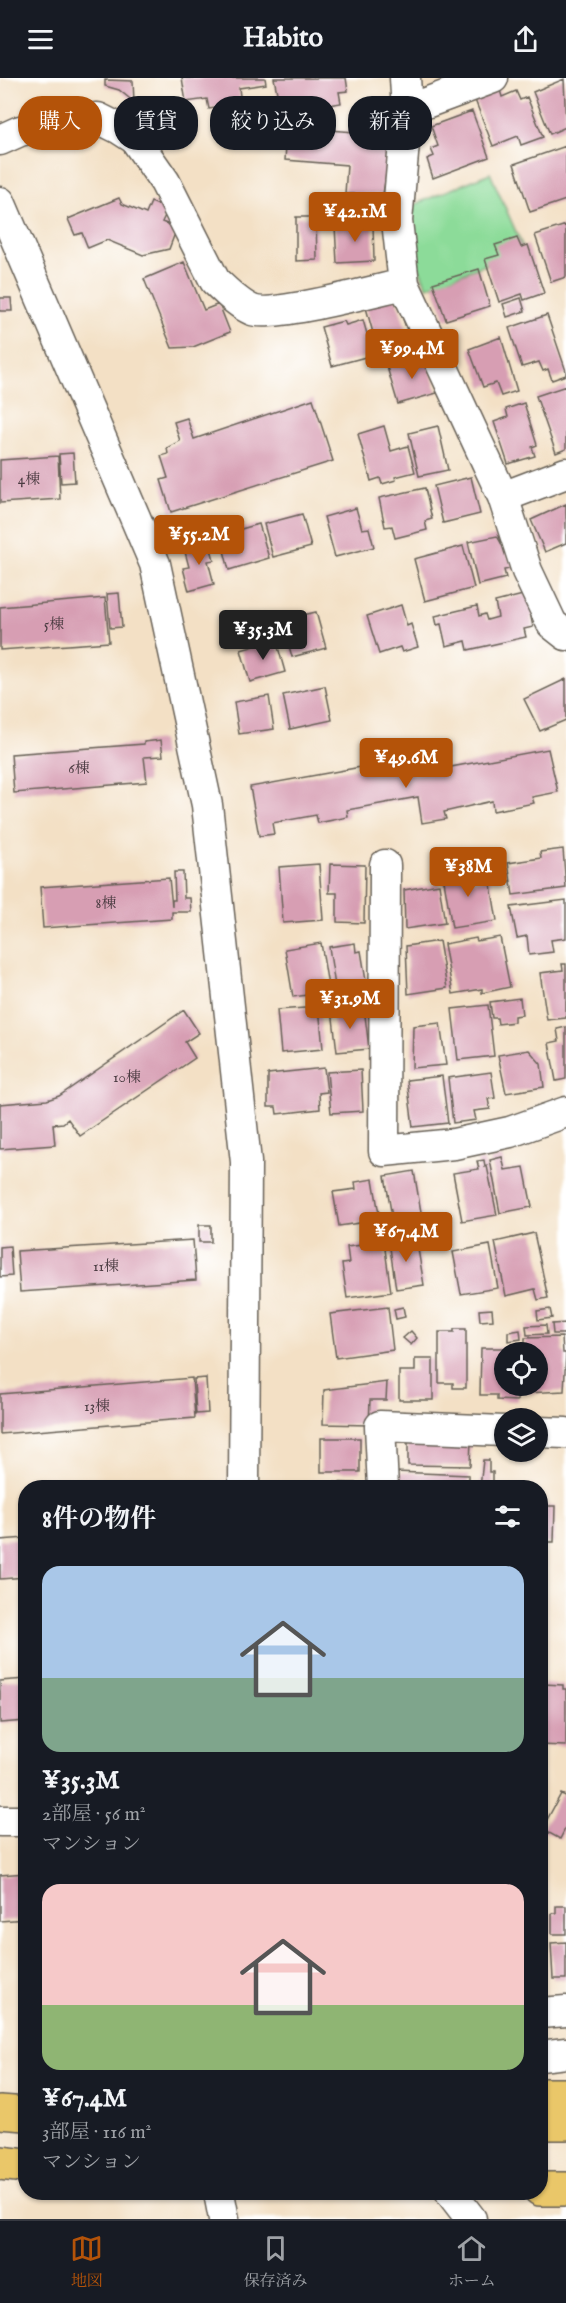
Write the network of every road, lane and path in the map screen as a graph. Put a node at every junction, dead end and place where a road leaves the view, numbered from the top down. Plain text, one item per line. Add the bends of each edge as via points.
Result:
1 (405, 78) edge
2 (493, 78) edge
3 (406, 96) edge
4 (432, 101) edge
5 (0, 140) edge
6 (403, 150) edge
7 (0, 202) edge
8 (404, 284) junction
9 (566, 473) edge
10 (503, 497) junction
11 (566, 635) edge
12 (385, 865) dead end
13 (566, 1112) edge
14 (494, 1431) edge
15 (548, 1432) edge
16 (566, 1433) edge
17 (244, 1480) edge
18 (383, 1480) edge
19 (0, 1821) edge
20 (18, 1821) edge
21 (566, 2011) edge
22 (548, 2012) edge
23 (566, 2053) edge
24 (548, 2055) edge
25 (0, 2095) edge
26 (548, 2095) edge
27 (566, 2096) edge
28 (18, 2097) edge
29 (0, 2112) edge
30 (18, 2113) edge
31 (548, 2123) edge
32 (566, 2123) edge
33 (548, 2132) edge
34 (566, 2132) edge
35 (0, 2165) edge
36 (18, 2167) edge
37 (548, 2183) edge
38 (566, 2183) edge
39 (548, 2189) edge
40 (566, 2189) edge
41 (220, 2200) edge
42 (456, 2200) edge
43 (224, 2219) edge
44 (471, 2219) edge

1 - 3 street
2 - 4 street
5 - 8 street via 54,123 98,118 135,139 165,182 215,281 253,310 282,311
6 - 8 street via 397,221
7 - 17 street via 155,564 207,805 246,1162
8 - 10 street
9 - 10 street
10 - 11 street via 526,570 552,624
12 - 13 street via 384,1151 499,1135
14 - 18 street via 380,1426
15 - 16 street
19 - 20 street
21 - 22 street
23 - 24 street
25 - 28 highway
26 - 27 highway
29 - 30 highway
31 - 32 highway
33 - 34 highway
35 - 36 highway
37 - 38 highway
39 - 40 highway
41 - 43 street
42 - 44 street

